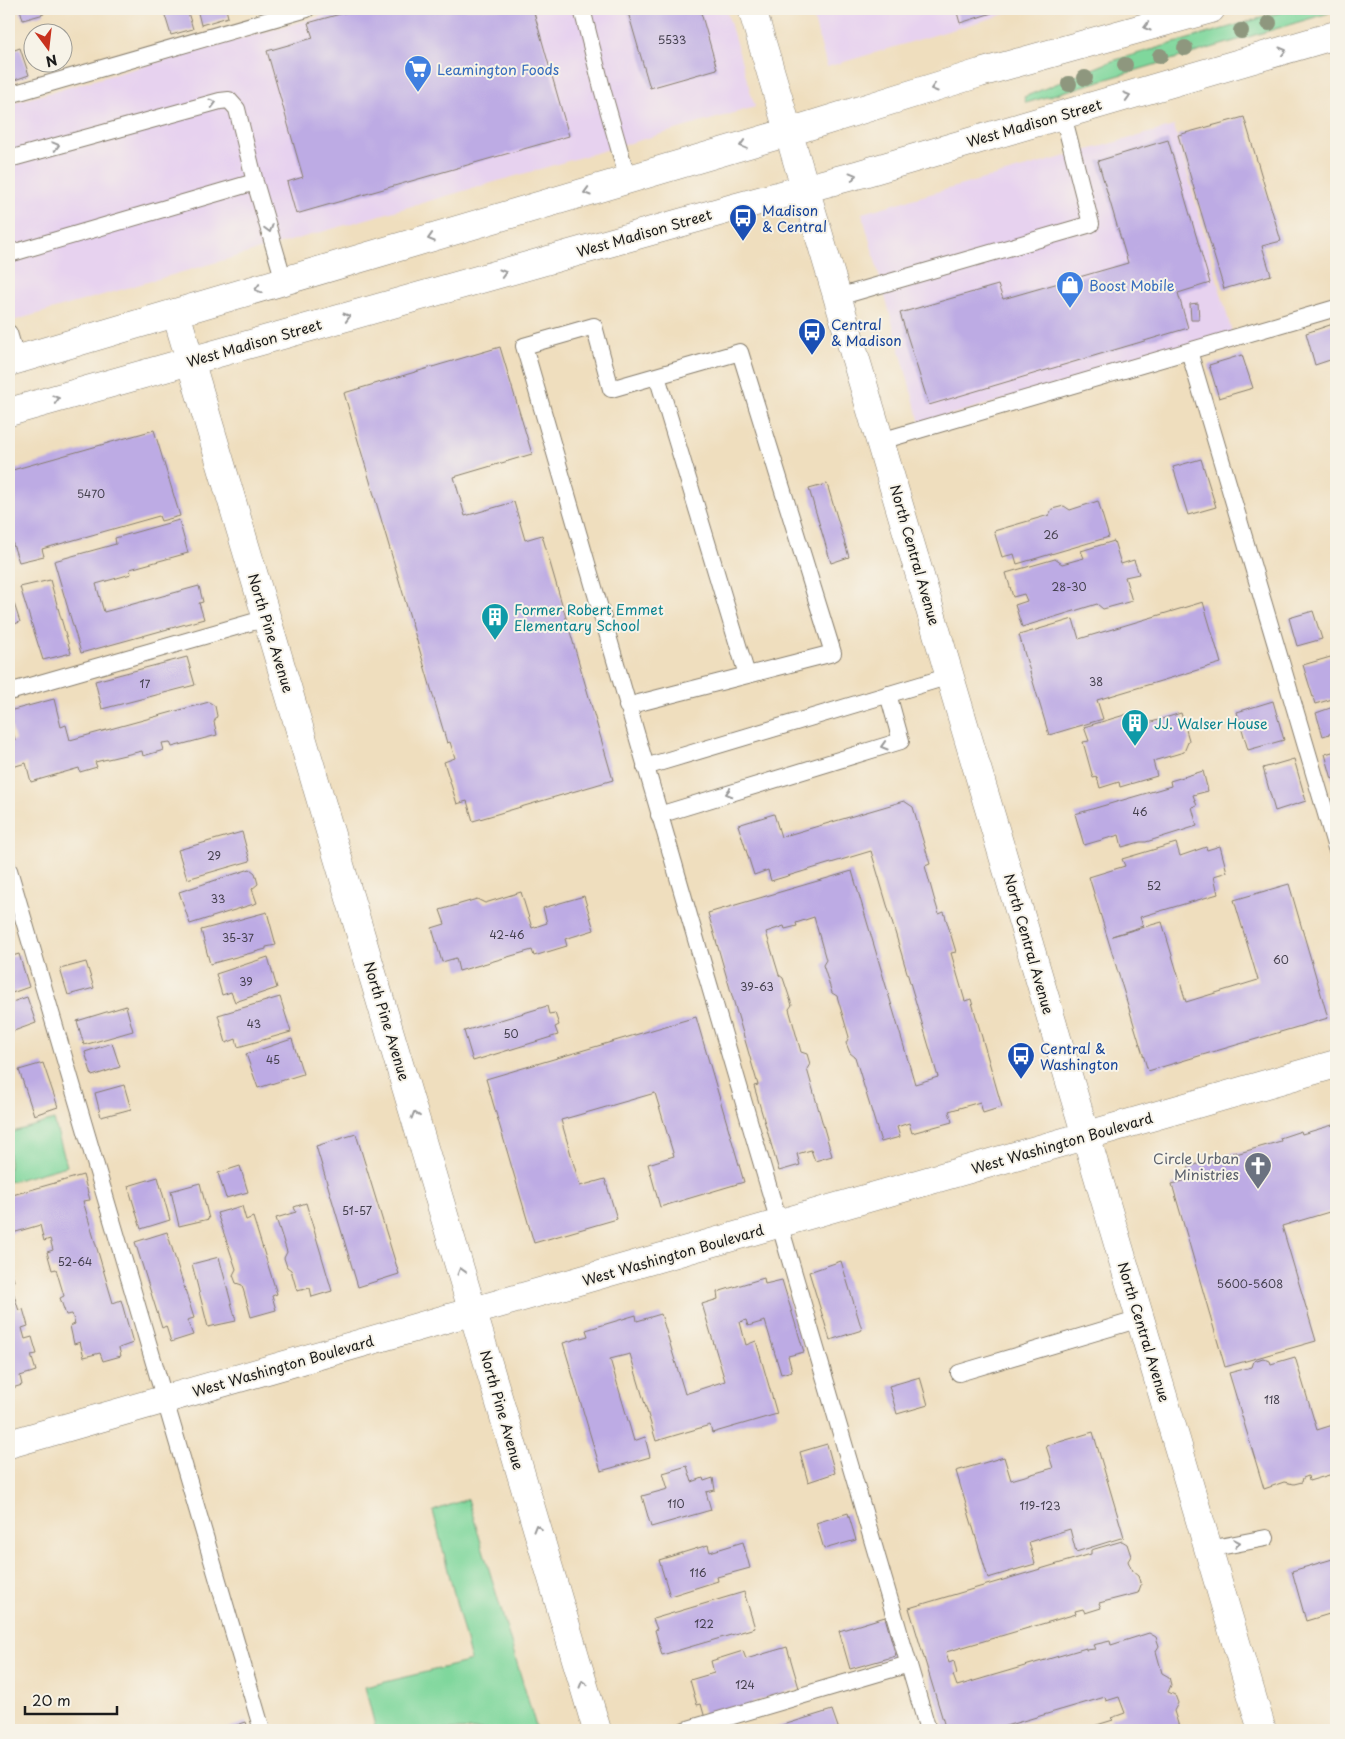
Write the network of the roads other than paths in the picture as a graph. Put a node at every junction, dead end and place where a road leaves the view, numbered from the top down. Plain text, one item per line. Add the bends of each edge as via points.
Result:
1 (307, 9) edge
2 (582, 9) edge
3 (752, 9) edge
4 (1211, 9) edge
5 (1336, 35) edge
6 (9, 95) edge
7 (1063, 115) junction
8 (793, 145) junction
9 (9, 159) edge
10 (628, 180) junction
11 (255, 182) junction
12 (806, 188) junction
13 (9, 254) edge
14 (284, 281) junction
15 (838, 297) junction
16 (1336, 308) edge
17 (176, 313) junction
18 (9, 333) edge
19 (1189, 351) junction
20 (13, 361) edge
21 (190, 361) junction
22 (657, 376) junction
23 (9, 412) edge
24 (881, 441) junction
25 (267, 618) junction
26 (748, 675) junction
27 (950, 676) junction
28 (9, 692) edge
29 (888, 694) junction
30 (627, 706) junction
31 (645, 767) junction
32 (659, 815) junction
33 (1336, 848) edge
34 (9, 870) edge
35 (1336, 1064) edge
36 (1086, 1137) junction
37 (781, 1224) junction
38 (473, 1312) junction
39 (1140, 1319) junction
40 (960, 1373) dead end
41 (165, 1400) junction
42 (9, 1444) edge
43 (1266, 1538) dead end
44 (1208, 1549) junction
45 (908, 1664) junction
46 (262, 1730) edge
47 (597, 1730) edge
48 (685, 1730) edge
49 (928, 1730) edge
50 (1262, 1730) edge

1 - 6 lane
2 - 10 lane
3 - 8 street, North Central Avenue
4 -> 8 street via 980,74
7 -> 5 street, West Madison Street
12 -> 7 street, West Madison Street
7 - 15 lane via 1091,224
8 -> 10 street
8 - 12 street, North Central Avenue
9 -> 11 lane via 229,100 237,109
10 -> 14 street
11 - 13 lane
11 -> 14 lane
12 - 15 street, North Central Avenue
21 -> 12 street, West Madison Street
14 -> 17 street
15 - 24 street, North Central Avenue
16 - 19 lane
17 - 20 street
17 - 21 street, North Pine Avenue
18 - 20 lane
19 - 24 lane
19 - 33 lane
23 -> 21 street, West Madison Street
21 - 25 street, North Pine Avenue
22 - 26 lane
22 - 26 lane via 740,352 833,653
22 - 30 lane via 611,389 594,326 524,346
24 - 27 street, North Central Avenue
25 - 28 lane
38 -> 25 street, North Pine Avenue
26 - 30 lane
27 - 29 lane
27 - 36 street, North Central Avenue
29 - 31 lane
29 -> 32 lane via 901,741
30 - 31 lane
31 - 32 lane
32 - 37 lane
34 - 41 lane
35 - 36 street, West Washington Boulevard
36 - 37 street, West Washington Boulevard
36 - 39 street, North Central Avenue
37 - 38 street, West Washington Boulevard
37 - 45 lane
38 - 41 street, West Washington Boulevard
47 -> 38 street, North Pine Avenue
39 - 40 lane
39 - 44 street, North Central Avenue
41 - 42 street, West Washington Boulevard
41 - 46 lane
44 -> 43 lane
44 - 50 street, North Central Avenue
45 - 48 lane
45 - 49 lane

